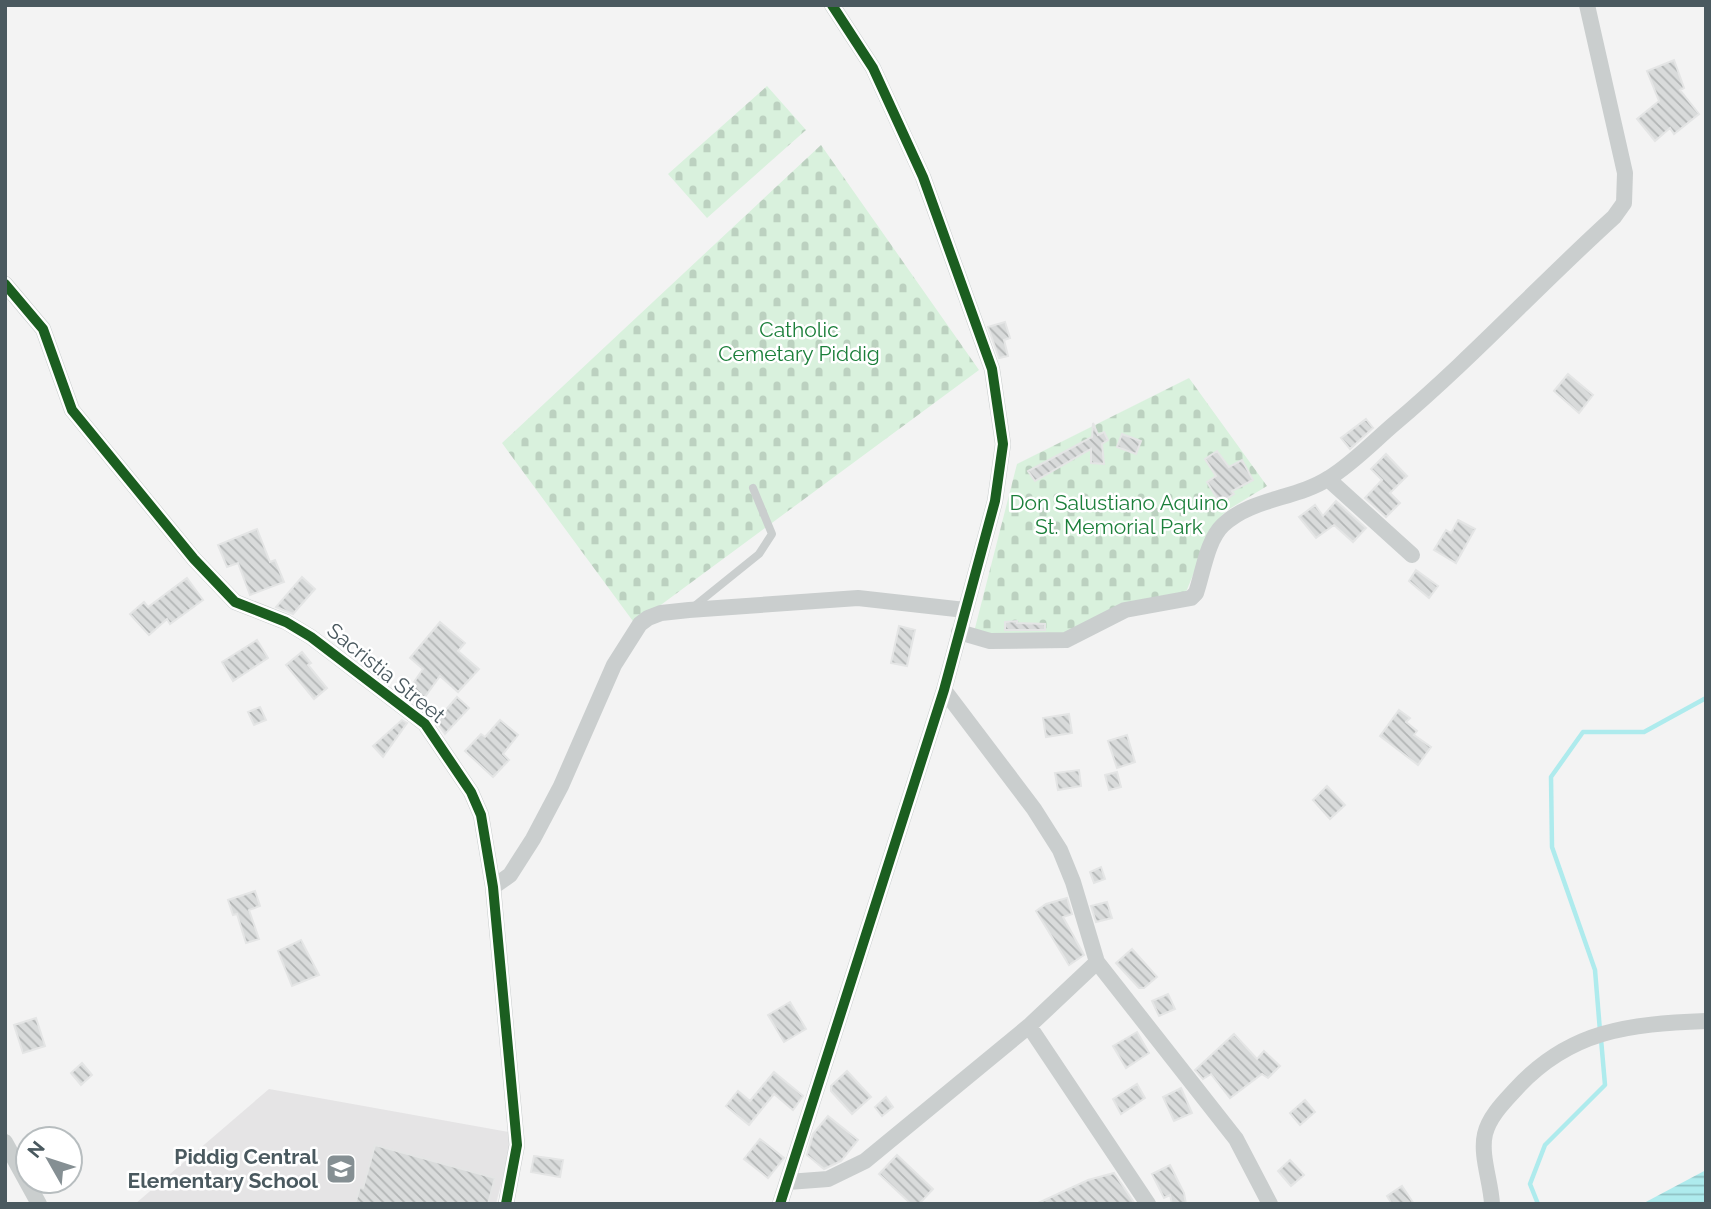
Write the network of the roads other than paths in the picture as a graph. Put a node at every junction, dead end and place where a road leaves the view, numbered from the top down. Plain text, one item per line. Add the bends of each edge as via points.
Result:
1 (832, 5) edge
2 (1587, 5) edge
3 (5, 285) edge
4 (1328, 479) junction
5 (753, 488) dead end
6 (1412, 555) dead end
7 (690, 610) junction
8 (965, 610) junction
9 (959, 632) junction
10 (944, 690) junction
11 (493, 887) junction
12 (1097, 962) junction
13 (1706, 1021) edge
14 (1028, 1026) junction
15 (5, 1142) edge
16 (788, 1182) junction
17 (39, 1204) edge
18 (506, 1204) edge
19 (780, 1204) edge
20 (1149, 1204) edge
21 (1270, 1204) edge
22 (1492, 1204) edge

1 - 8 street via 873,68 898,120 992,369 1003,444 995,501
2 - 4 street via 1623,152 1624,202 1450,377
3 - 11 street, Sacristia Street via 43,328 61,388 83,426 194,559 235,602 311,637 435,736 477,803
4 - 6 street
4 - 9 street via 1225,522 1213,539 1191,598 1125,610 1066,640 990,641
5 - 7 lane via 772,534 768,543
7 - 8 street via 858,598
7 - 11 street via 661,613 634,632 614,665 533,839 510,875
8 - 9 street
9 - 10 street
10 - 12 street via 1060,850
10 - 16 street
11 - 18 street, Sacristia Street via 517,1145
12 - 14 street
12 - 21 street via 1236,1139
13 - 22 street via 1586,1037 1536,1068 1501,1104 1488,1125 1484,1148
14 - 16 street via 865,1161 828,1179
14 - 20 street
15 - 17 street
16 - 19 street

